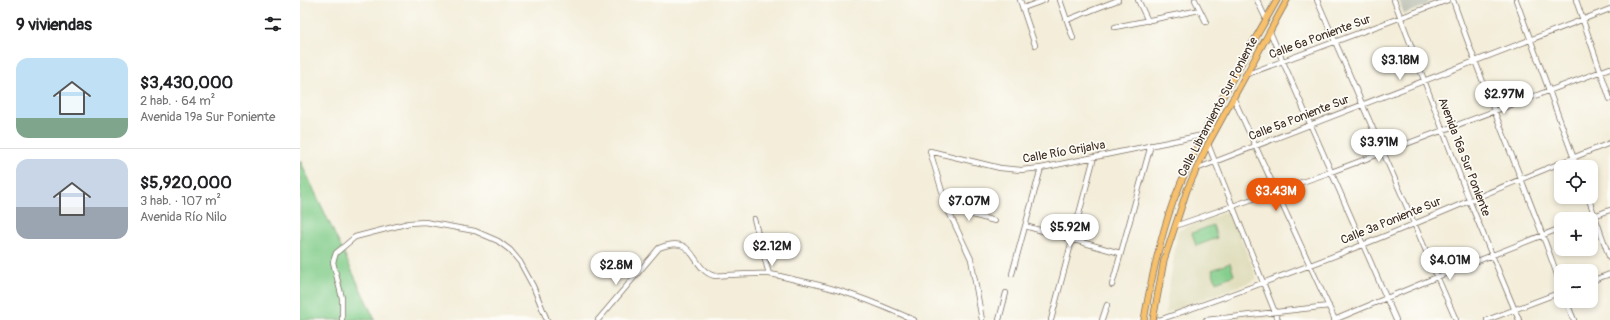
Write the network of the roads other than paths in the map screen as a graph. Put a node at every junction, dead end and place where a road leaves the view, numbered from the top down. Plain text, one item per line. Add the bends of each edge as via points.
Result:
1 (1020, 0) edge
2 (1045, 0) edge
3 (1060, 0) edge
4 (1118, 0) edge
5 (1138, 0) edge
6 (1195, 0) edge
7 (1258, 0) edge
8 (1277, 0) edge
9 (1287, 0) edge
10 (1317, 0) edge
11 (1394, 0) edge
12 (1448, 0) edge
13 (1453, 0) edge
14 (1516, 0) edge
15 (1576, 0) edge
16 (1023, 8) junction
17 (1610, 8) edge
18 (1200, 10) junction
19 (1401, 18) junction
20 (1266, 19) junction
21 (1582, 19) junction
22 (1067, 20) junction
23 (1148, 21) junction
24 (1206, 22) dead end
25 (1115, 26) dead end
26 (1270, 32) junction
27 (1074, 38) dead end
28 (1530, 39) junction
29 (1335, 42) junction
30 (1035, 45) dead end
31 (1282, 61) junction
32 (1474, 61) junction
33 (1610, 68) edge
34 (1600, 71) junction
35 (1245, 75) junction
36 (1424, 80) junction
37 (1549, 90) junction
38 (1233, 97) junction
39 (1610, 99) edge
40 (1362, 104) junction
41 (1493, 111) junction
42 (1310, 124) junction
43 (1442, 130) junction
44 (1203, 135) junction
45 (1610, 143) edge
46 (1208, 144) junction
47 (1151, 145) junction
48 (1256, 145) junction
49 (1383, 152) junction
50 (1094, 157) junction
51 (1574, 158) junction
52 (1215, 161) junction
53 (1041, 168) junction
54 (1196, 168) junction
55 (1331, 172) junction
56 (1521, 179) junction
57 (1276, 192) junction
58 (1469, 200) junction
59 (1233, 206) junction
60 (947, 208) junction
61 (1610, 210) edge
62 (1598, 215) edge
63 (754, 218) dead end
64 (995, 221) dead end
65 (1414, 224) junction
66 (1598, 225) edge
67 (1025, 226) junction
68 (1175, 226) junction
69 (1554, 231) edge
70 (1543, 235) junction
71 (1073, 240) junction
72 (1363, 244) junction
73 (1120, 253) junction
74 (1491, 255) junction
75 (1610, 259) edge
76 (1309, 265) junction
77 (1554, 266) edge
78 (769, 274) junction
79 (1012, 274) dead end
80 (1610, 274) edge
81 (1437, 277) junction
82 (1598, 278) edge
83 (1264, 283) junction
84 (1112, 285) dead end
85 (1006, 293) dead end
86 (1554, 295) edge
87 (1386, 299) junction
88 (1106, 305) dead end
89 (1329, 306) junction
90 (1569, 308) edge
91 (1515, 310) junction
92 (1275, 313) junction
93 (342, 320) edge
94 (547, 320) edge
95 (598, 320) edge
96 (914, 320) edge
97 (982, 320) edge
98 (999, 320) edge
99 (1051, 320) edge
100 (1102, 320) edge
101 (1144, 320) edge
102 (1153, 320) edge
103 (1159, 320) edge
104 (1206, 320) edge
105 (1278, 320) edge
106 (1334, 320) edge
107 (1396, 320) edge
108 (1456, 320) edge
109 (1487, 320) edge
110 (1519, 320) edge
111 (1574, 320) edge

1 - 16 street
2 - 16 street
3 - 22 street
4 - 22 street
5 - 23 street
6 - 18 street
7 - 20 street
8 - 20 main road, Calle Libramiento Sur Poniente
9 - 26 main road, Calle Libramiento Sur Poniente
10 - 29 street
11 - 19 street, Avenida 16a Sur Poniente
12 - 19 street, Calle 6a Poniente Sur
13 - 32 street
14 - 28 street
15 - 21 street
16 - 30 street
17 - 21 street, Calle 5a Poniente Sur
18 - 23 street
18 - 24 street
19 - 29 street, Calle 6a Poniente Sur
19 - 36 street, Avenida 16a Sur Poniente
20 - 44 main road, Calle Libramiento Sur Poniente
21 - 28 street, Calle 5a Poniente Sur
21 - 34 street
22 - 27 street
23 - 25 street
26 - 31 street
26 - 35 main road, Calle Libramiento Sur Poniente
28 - 32 street, Calle 5a Poniente Sur
28 - 37 street
29 - 31 street, Calle 6a Poniente Sur
29 - 40 street
31 - 35 street, Calle 6a Poniente Sur
31 - 42 street
32 - 36 street, Calle 5a Poniente Sur
32 - 41 street
33 - 34 street
34 - 37 street
34 - 39 street
35 - 38 main road, Calle Libramiento Sur Poniente
36 - 40 street, Calle 5a Poniente Sur
36 - 43 street, Avenida 16a Sur Poniente
37 - 41 street
37 - 51 street
38 - 46 main road, Calle Libramiento Sur Poniente
38 - 48 street
40 - 42 street, Calle 5a Poniente Sur
40 - 49 street
41 - 43 street
41 - 56 street
42 - 48 street, Calle 5a Poniente Sur
42 - 55 street
43 - 49 street
43 - 58 street, Avenida 16a Sur Poniente
44 - 47 street, Calle Río Grijalva
44 - 101 main road, Calle Libramiento Sur Poniente via 1172,204 1155,261
45 - 51 street, Calle 3a Poniente Sur
46 - 52 street
46 - 54 main road, Calle Libramiento Sur Poniente
47 - 50 street, Calle Río Grijalva
47 - 73 street
48 - 52 street, Calle 5a Poniente Sur
48 - 57 street
49 - 55 street
49 - 65 street
50 - 53 street, Calle Río Grijalva
50 - 71 street
51 - 56 street, Calle 3a Poniente Sur
52 - 54 street, Calle 5a Poniente Sur
52 - 59 street
53 - 60 street, Calle Río Grijalva via 1000,168 930,151
53 - 67 street
54 - 68 main road, Calle Libramiento Sur Poniente
55 - 57 street
55 - 72 street
56 - 58 street, Calle 3a Poniente Sur
56 - 70 street
57 - 59 street
57 - 76 street
58 - 65 street, Calle 3a Poniente Sur
58 - 74 street, Avenida 16a Sur Poniente
59 - 68 street
59 - 83 street
60 - 64 street
60 - 97 street via 971,259
61 - 62 street
63 - 78 street
65 - 72 street, Calle 3a Poniente Sur
65 - 81 street
66 - 75 street
67 - 71 street
67 - 79 street
68 - 102 main road, Calle Libramiento Sur Poniente via 1164,260
69 - 70 street
70 - 74 street
70 - 77 street
71 - 73 street
71 - 99 street
72 - 76 street, Calle 3a Poniente Sur
72 - 87 street
73 - 84 street
74 - 81 street
74 - 91 street, Avenida 16a Sur Poniente
76 - 83 street, Calle 3a Poniente Sur
76 - 89 street
78 - 95 street via 714,276 704,270 688,249 678,244 667,245 659,248
78 - 96 street via 846,292
80 - 82 street
81 - 87 street
81 - 108 street
83 - 92 street
83 - 103 street, Calle 3a Poniente Sur
85 - 98 street
86 - 91 street
87 - 106 street
87 - 107 street
88 - 100 street
89 - 92 street
89 - 106 street
90 - 111 street
91 - 109 street
91 - 110 street, Avenida 16a Sur Poniente
92 - 104 street
92 - 105 street
93 - 94 street via 342,298 333,262 336,253 355,238 409,223 424,222 475,231 498,241 510,250 533,286

